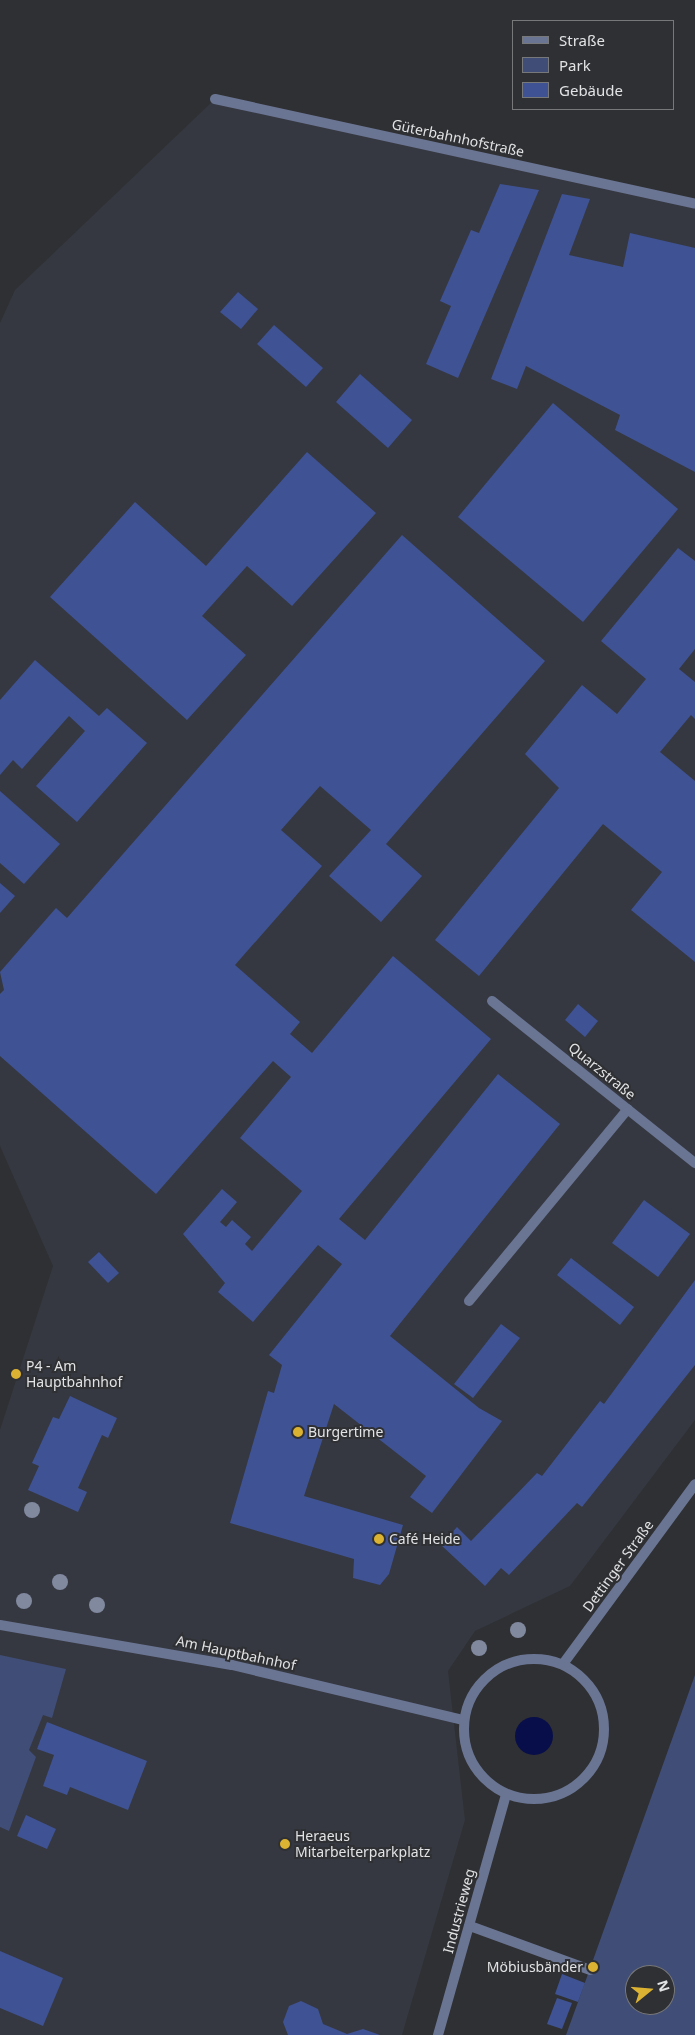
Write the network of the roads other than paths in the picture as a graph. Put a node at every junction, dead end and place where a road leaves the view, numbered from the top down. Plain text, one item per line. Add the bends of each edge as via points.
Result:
1 (215, 99) dead end
2 (695, 204) edge
3 (492, 1001) dead end
4 (628, 1109) junction
5 (695, 1163) edge
6 (469, 1300) dead end
7 (695, 1484) edge
8 (0, 1625) edge
9 (563, 1664) junction
10 (463, 1720) junction
11 (506, 1794) junction
12 (470, 1926) junction
13 (590, 1970) dead end
14 (438, 2035) edge

1 - 2 street, Güterbahnhofstraße
3 - 4 street, Quarzstraße
4 - 5 street, Quarzstraße
4 - 6 street
7 - 9 street, Dettinger Straße
8 - 10 street, Am Hauptbahnhof via 232,1665
9 - 10 street via 524,1659 500,1666 480,1682
9 - 11 street via 592,1688 604,1716 604,1741 596,1764 578,1785 555,1797 534,1800
10 - 11 street via 466,1750 480,1775
11 - 12 street, Industrieweg
12 - 13 street
12 - 14 street, Industrieweg

